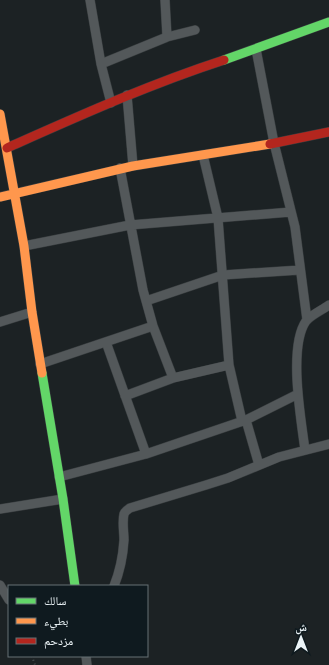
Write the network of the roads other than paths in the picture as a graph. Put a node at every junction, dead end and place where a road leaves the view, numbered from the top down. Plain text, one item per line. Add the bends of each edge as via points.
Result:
1 (90, 0) edge
2 (164, 0) edge
3 (329, 22) edge
4 (195, 30) dead end
5 (167, 37) junction
6 (256, 49) junction
7 (101, 64) junction
8 (127, 95) junction
9 (111, 102) junction
10 (0, 114) edge
11 (329, 132) edge
12 (274, 143) junction
13 (7, 148) junction
14 (203, 155) junction
15 (133, 166) junction
16 (120, 168) junction
17 (14, 194) junction
18 (0, 197) edge
19 (291, 212) junction
20 (218, 218) junction
21 (130, 224) junction
22 (24, 246) junction
23 (300, 270) junction
24 (223, 275) junction
25 (146, 300) junction
26 (329, 305) edge
27 (32, 312) junction
28 (307, 320) junction
29 (0, 322) edge
30 (153, 326) junction
31 (106, 342) junction
32 (40, 364) junction
33 (229, 365) junction
34 (173, 378) junction
35 (298, 394) junction
36 (125, 396) junction
37 (244, 420) junction
38 (329, 444) edge
39 (305, 450) junction
40 (146, 454) junction
41 (259, 465) junction
42 (59, 477) junction
43 (62, 498) junction
44 (0, 508) edge
45 (0, 585) edge
46 (75, 585) edge
47 (114, 585) edge
48 (8, 598) edge

1 - 7 street
2 - 5 street
3 - 6 street
4 - 5 street
5 - 7 street
6 - 8 street
6 - 12 street
7 - 9 street
8 - 9 street
8 - 15 street
9 - 13 street
10 - 13 street
11 - 12 street
12 - 14 street
12 - 19 street
13 - 17 street
14 - 15 street
14 - 20 street
15 - 16 street
16 - 17 street
16 - 21 street
17 - 18 street
17 - 22 street
19 - 20 street
19 - 23 street
20 - 21 street
20 - 24 street
21 - 22 street
21 - 25 street
22 - 27 street
23 - 24 street
23 - 28 street
24 - 25 street
24 - 33 street
25 - 30 street
26 - 28 street
27 - 29 street
27 - 32 street
28 - 35 street via 297,354
30 - 31 street
30 - 34 street
31 - 32 street
31 - 36 street
32 - 42 street
33 - 34 street
33 - 37 street
34 - 36 street
35 - 37 street
35 - 39 street
36 - 40 street
37 - 40 street
37 - 41 street
38 - 39 street
39 - 41 street
40 - 42 street
41 - 47 street via 228,478 134,506 125,511 120,571
42 - 43 street
43 - 44 street
43 - 46 street
45 - 48 street

